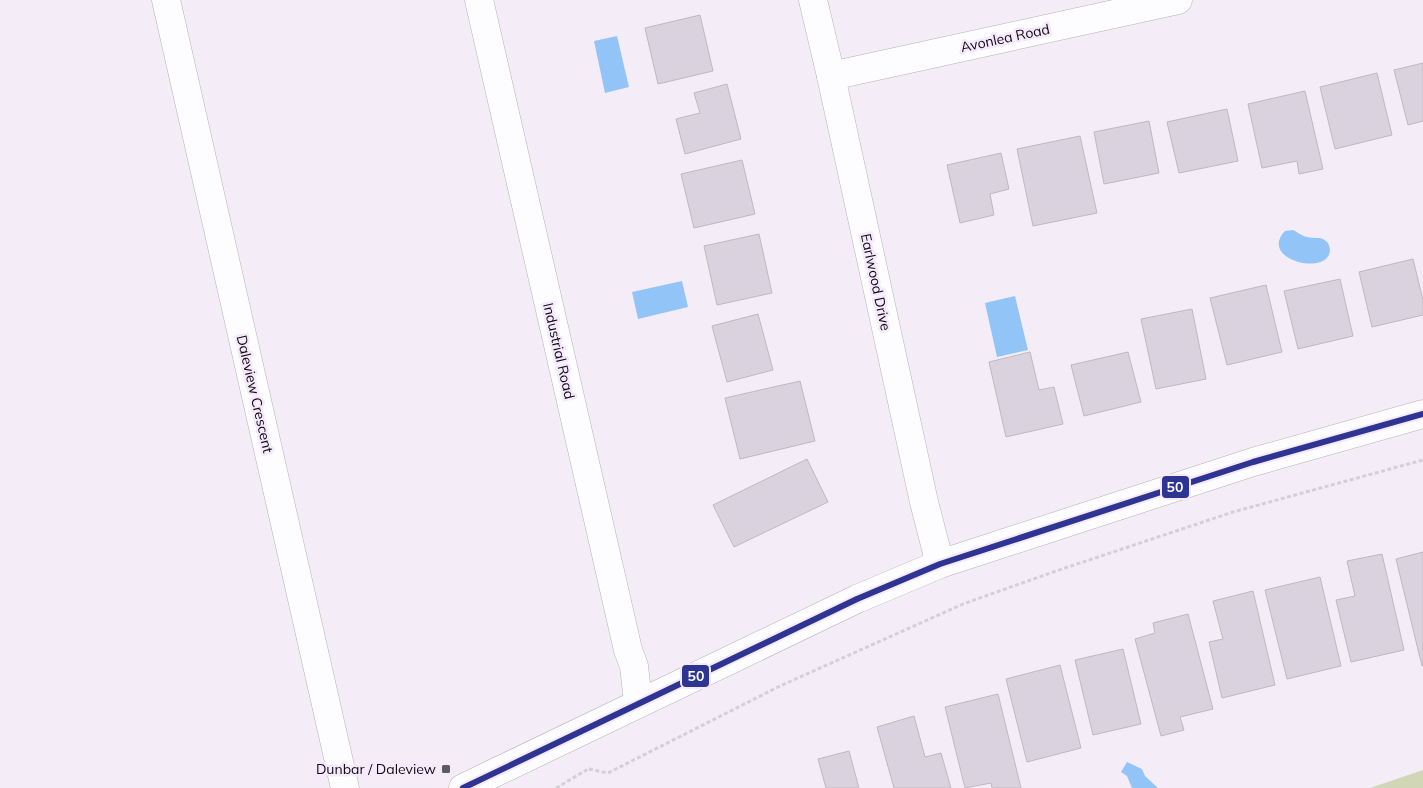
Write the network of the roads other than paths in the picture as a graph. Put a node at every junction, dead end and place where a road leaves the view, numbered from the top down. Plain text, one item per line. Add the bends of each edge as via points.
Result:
1 (166, 0) edge
2 (479, 0) edge
3 (813, 0) edge
4 (1178, 0) edge
5 (831, 76) junction
6 (1423, 414) edge
7 (940, 564) junction
8 (638, 702) junction
9 (345, 788) edge
10 (463, 788) edge

1 - 9 street, Daleview Crescent
2 - 8 street, Industrial Road via 634,666
3 - 5 street, Earlwood Drive
4 - 5 street, Avonlea Road
5 - 7 street, Earlwood Drive
6 - 7 street via 1253,462
7 - 8 street via 857,599
8 - 10 street

